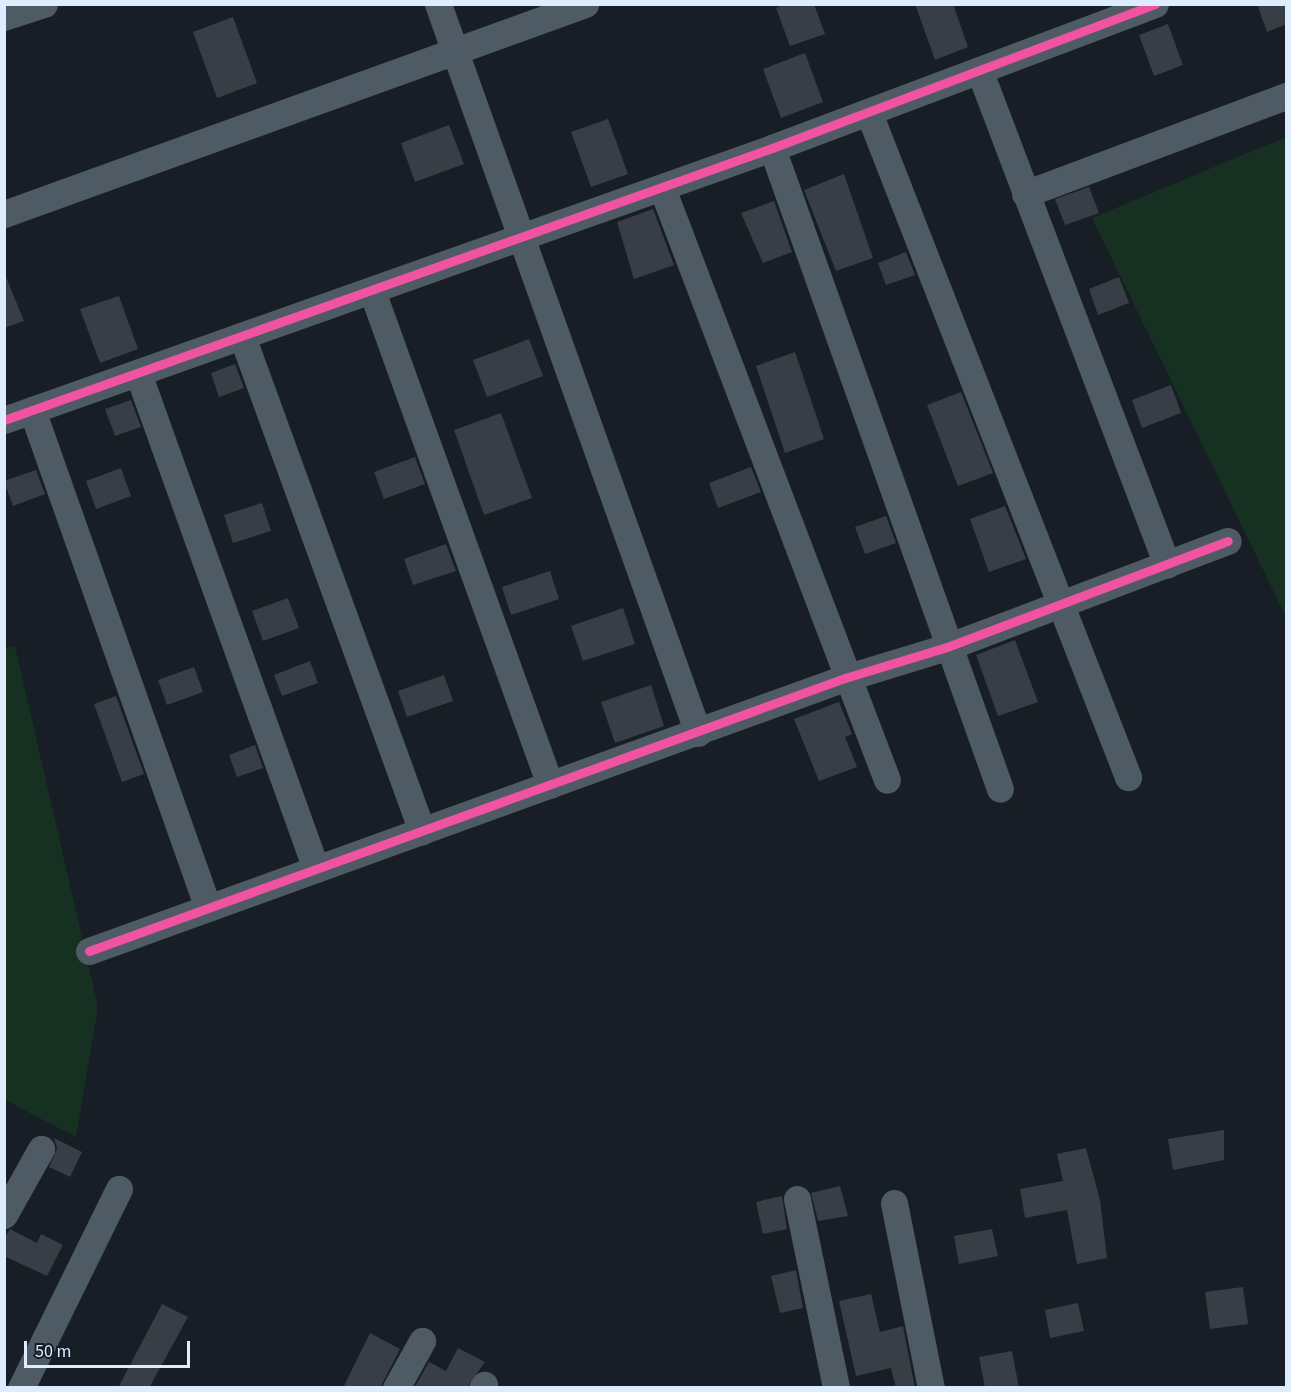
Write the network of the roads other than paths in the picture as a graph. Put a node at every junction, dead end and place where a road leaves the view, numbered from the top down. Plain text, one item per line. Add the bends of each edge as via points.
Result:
1 (438, 4) edge
2 (585, 4) edge
3 (1155, 4) edge
4 (42, 5) edge
5 (4, 18) edge
6 (453, 51) junction
7 (980, 72) junction
8 (1287, 96) edge
9 (869, 113) junction
10 (772, 148) junction
11 (662, 188) junction
12 (1025, 194) junction
13 (4, 214) edge
14 (519, 238) junction
15 (372, 291) junction
16 (242, 336) junction
17 (138, 373) junction
18 (32, 410) junction
19 (4, 420) edge
20 (1228, 541) dead end
21 (1167, 564) junction
22 (1058, 604) junction
23 (947, 647) junction
24 (845, 678) junction
25 (698, 733) junction
26 (1128, 777) dead end
27 (887, 780) dead end
28 (550, 785) junction
29 (1000, 789) dead end
30 (422, 831) junction
31 (316, 869) junction
32 (208, 908) junction
33 (89, 951) dead end
34 (41, 1149) dead end
35 (119, 1189) dead end
36 (796, 1199) dead end
37 (894, 1203) dead end
38 (4, 1215) edge
39 (422, 1341) dead end
40 (21, 1388) edge
41 (396, 1388) edge
42 (836, 1388) edge
43 (931, 1388) edge

1 - 6 street
2 - 6 street
3 - 7 street
4 - 5 street
6 - 13 street
6 - 14 street
7 - 9 street
7 - 12 street
8 - 12 street
9 - 10 street
9 - 22 street
10 - 11 street
10 - 23 street
11 - 14 street
11 - 24 street
12 - 21 street
14 - 15 street
14 - 25 street
15 - 16 street
15 - 28 street
16 - 17 street
16 - 30 street
17 - 18 street
17 - 31 street
18 - 19 street
18 - 32 street
20 - 21 street
21 - 22 street
22 - 23 street
22 - 26 street
23 - 24 street
23 - 29 street
24 - 25 street
24 - 27 street
25 - 28 street
28 - 30 street
30 - 31 street
31 - 32 street
32 - 33 street
34 - 38 street
35 - 40 street
36 - 42 street
37 - 43 street
39 - 41 street

